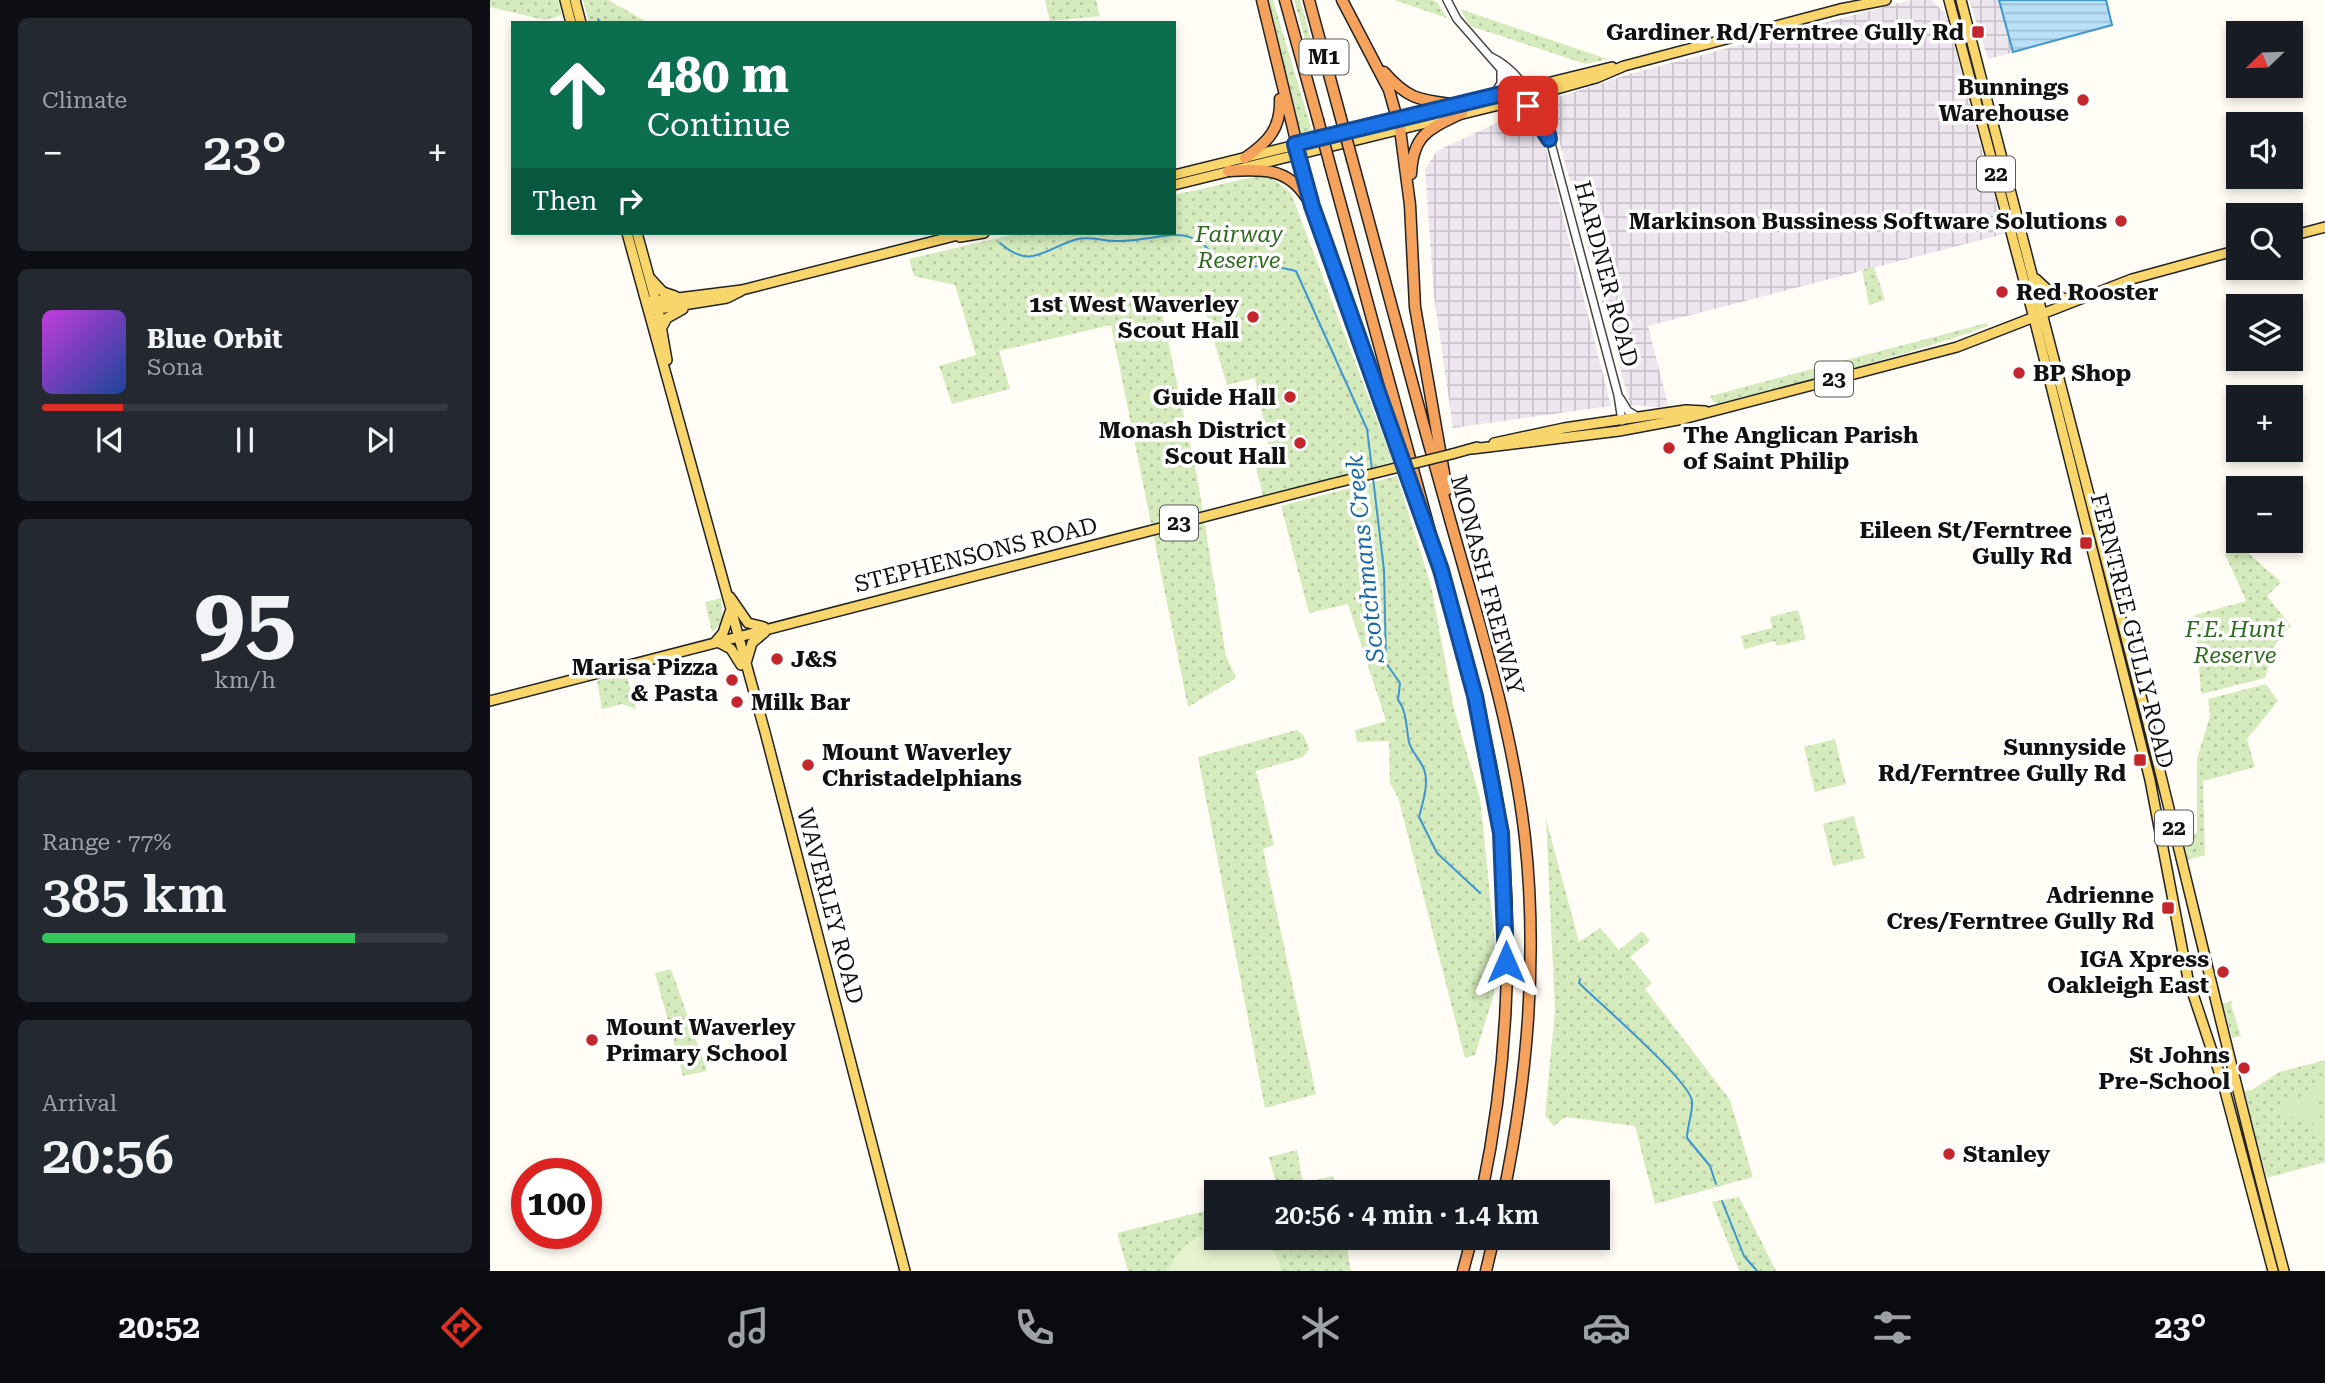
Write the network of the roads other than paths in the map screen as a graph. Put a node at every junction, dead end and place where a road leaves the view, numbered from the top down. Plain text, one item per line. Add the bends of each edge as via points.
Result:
1 (565, 0) edge
2 (575, 0) edge
3 (1262, 0) edge
4 (1285, 0) edge
5 (1308, 0) edge
6 (1342, 0) edge
7 (1447, 0) edge
8 (1855, 0) edge
9 (1886, 0) edge
10 (1961, 0) edge
11 (1948, 1) edge
12 (1840, 9) junction
13 (577, 21) edge
14 (1491, 57) junction
15 (1375, 61) junction
16 (1624, 66) junction
17 (1501, 70) junction
18 (1975, 74) junction
19 (1279, 78) junction
20 (1559, 88) junction
21 (1524, 93) junction
22 (1493, 96) junction
23 (1460, 109) junction
24 (1544, 117) junction
25 (1399, 124) junction
26 (1549, 139) junction
27 (1297, 149) junction
28 (1245, 158) junction
29 (1228, 171) junction
30 (1176, 175) edge
31 (1176, 184) edge
32 (1410, 205) junction
33 (1312, 206) junction
34 (2019, 217) junction
35 (2008, 220) junction
36 (2325, 227) edge
37 (2303, 233) edge
38 (628, 235) edge
39 (637, 235) edge
40 (960, 235) edge
41 (970, 235) edge
42 (955, 237) junction
43 (637, 249) junction
44 (2226, 253) edge
45 (649, 275) junction
46 (2035, 278) junction
47 (742, 290) junction
48 (680, 297) junction
49 (2073, 302) junction
50 (652, 306) junction
51 (691, 306) junction
52 (2044, 314) junction
53 (2034, 318) junction
54 (662, 329) junction
55 (671, 389) junction
56 (1618, 395) junction
57 (1619, 406) junction
58 (1710, 411) junction
59 (1640, 418) junction
60 (1622, 421) junction
61 (1594, 424) junction
62 (1633, 429) junction
63 (1472, 449) junction
64 (1460, 557) junction
65 (1441, 570) junction
66 (725, 591) junction
67 (730, 609) junction
68 (769, 628) junction
69 (738, 635) junction
70 (716, 641) junction
71 (746, 664) junction
72 (749, 679) junction
73 (490, 701) edge
74 (1485, 1180) edge
75 (1506, 1180) edge
76 (1469, 1250) edge
77 (1491, 1250) edge
78 (905, 1271) edge
79 (1463, 1271) edge
80 (1486, 1271) edge
81 (2273, 1271) edge
82 (2284, 1271) edge

1 - 13 main road
2 - 13 main road
3 - 19 highway
4 - 65 highway, MONASH FREEWAY / M1, bridge
5 - 64 highway, MONASH FREEWAY / M1, bridge
6 - 15 highway
7 - 14 street via 1465,31
8 - 12 main road
9 - 12 main road
10 - 18 main road, FERNTREE GULLY ROAD / 22
11 - 18 main road, FERNTREE GULLY ROAD / 22
12 - 16 main road
14 - 17 street
14 - 21 street via 1512,71
15 - 23 highway via 1405,93
15 - 25 highway
16 - 20 main road
16 - 21 main road
17 - 21 street
17 - 22 street via 1501,83
18 - 34 main road, FERNTREE GULLY ROAD / 22
18 - 35 main road, FERNTREE GULLY ROAD / 22
19 - 27 highway
19 - 28 highway via 1277,127
20 - 21 main road
20 - 24 street via 1545,102
21 - 22 main road
21 - 23 main road
21 - 24 street, HARDNER ROAD
21 - 26 street, HARDNER ROAD
22 - 23 main road
23 - 25 main road
23 - 32 highway via 1427,130 1417,144
24 - 26 street, HARDNER ROAD
25 - 27 main road
25 - 32 highway
26 - 56 street, HARDNER ROAD
27 - 28 main road
27 - 29 main road
27 - 33 highway
28 - 30 main road
29 - 31 main road
29 - 33 highway via 1280,173
32 - 64 highway via 1415,307
33 - 65 highway
34 - 35 main road
34 - 46 main road, FERNTREE GULLY ROAD / 22
35 - 53 main road, FERNTREE GULLY ROAD / 22
36 - 37 main road
38 - 43 main road, WAVERLEY ROAD
39 - 43 main road, WAVERLEY ROAD
40 - 42 main road
41 - 42 main road
42 - 47 main road
43 - 45 main road, WAVERLEY ROAD
43 - 50 main road, WAVERLEY ROAD
44 - 49 main road, 23 via 2132,279
45 - 48 main road via 663,292
45 - 50 main road, WAVERLEY ROAD
46 - 49 main road via 2051,293
46 - 52 main road, FERNTREE GULLY ROAD / 22
47 - 48 main road
47 - 51 main road
48 - 50 main road
49 - 52 main road, 23
50 - 51 main road
50 - 54 main road, WAVERLEY ROAD
50 - 55 main road, WAVERLEY ROAD
51 - 54 main road via 667,318
52 - 53 main road, STEPHENSONS ROAD / 23
52 - 82 main road, FERNTREE GULLY ROAD / 22
53 - 58 main road, STEPHENSONS ROAD / 23 via 1957,347
53 - 81 main road, FERNTREE GULLY ROAD / 22 via 2159,818 2188,979 2224,1087
54 - 55 main road, WAVERLEY ROAD
55 - 66 main road, WAVERLEY ROAD
56 - 57 street, HARDNER ROAD
56 - 59 street via 1628,411
57 - 60 street, HARDNER ROAD
57 - 61 street
58 - 59 main road, STEPHENSONS ROAD / 23
58 - 62 main road, STEPHENSONS ROAD / 23
59 - 60 main road, STEPHENSONS ROAD / 23
60 - 61 main road, STEPHENSONS ROAD / 23
60 - 62 main road
61 - 63 main road, STEPHENSONS ROAD / 23
62 - 63 main road, STEPHENSONS ROAD / 23
63 - 68 main road, STEPHENSONS ROAD / 23, bridge
64 - 75 highway, MONASH FREEWAY / M1 via 1507,738 1524,837 1530,917 1530,1022
65 - 74 highway, MONASH FREEWAY / M1 via 1488,750 1504,855 1506,1005 1495,1132
66 - 67 main road, WAVERLEY ROAD
66 - 68 main road via 748,623
67 - 69 main road, WAVERLEY ROAD
67 - 70 main road via 723,634
68 - 69 main road, STEPHENSONS ROAD / 23
68 - 71 main road via 752,643
69 - 70 main road, STEPHENSONS ROAD / 23
69 - 71 main road, WAVERLEY ROAD
70 - 72 main road via 738,655
70 - 73 main road, STEPHENSONS ROAD / 23
71 - 72 main road, WAVERLEY ROAD
72 - 78 main road, WAVERLEY ROAD
76 - 79 highway
77 - 80 highway

